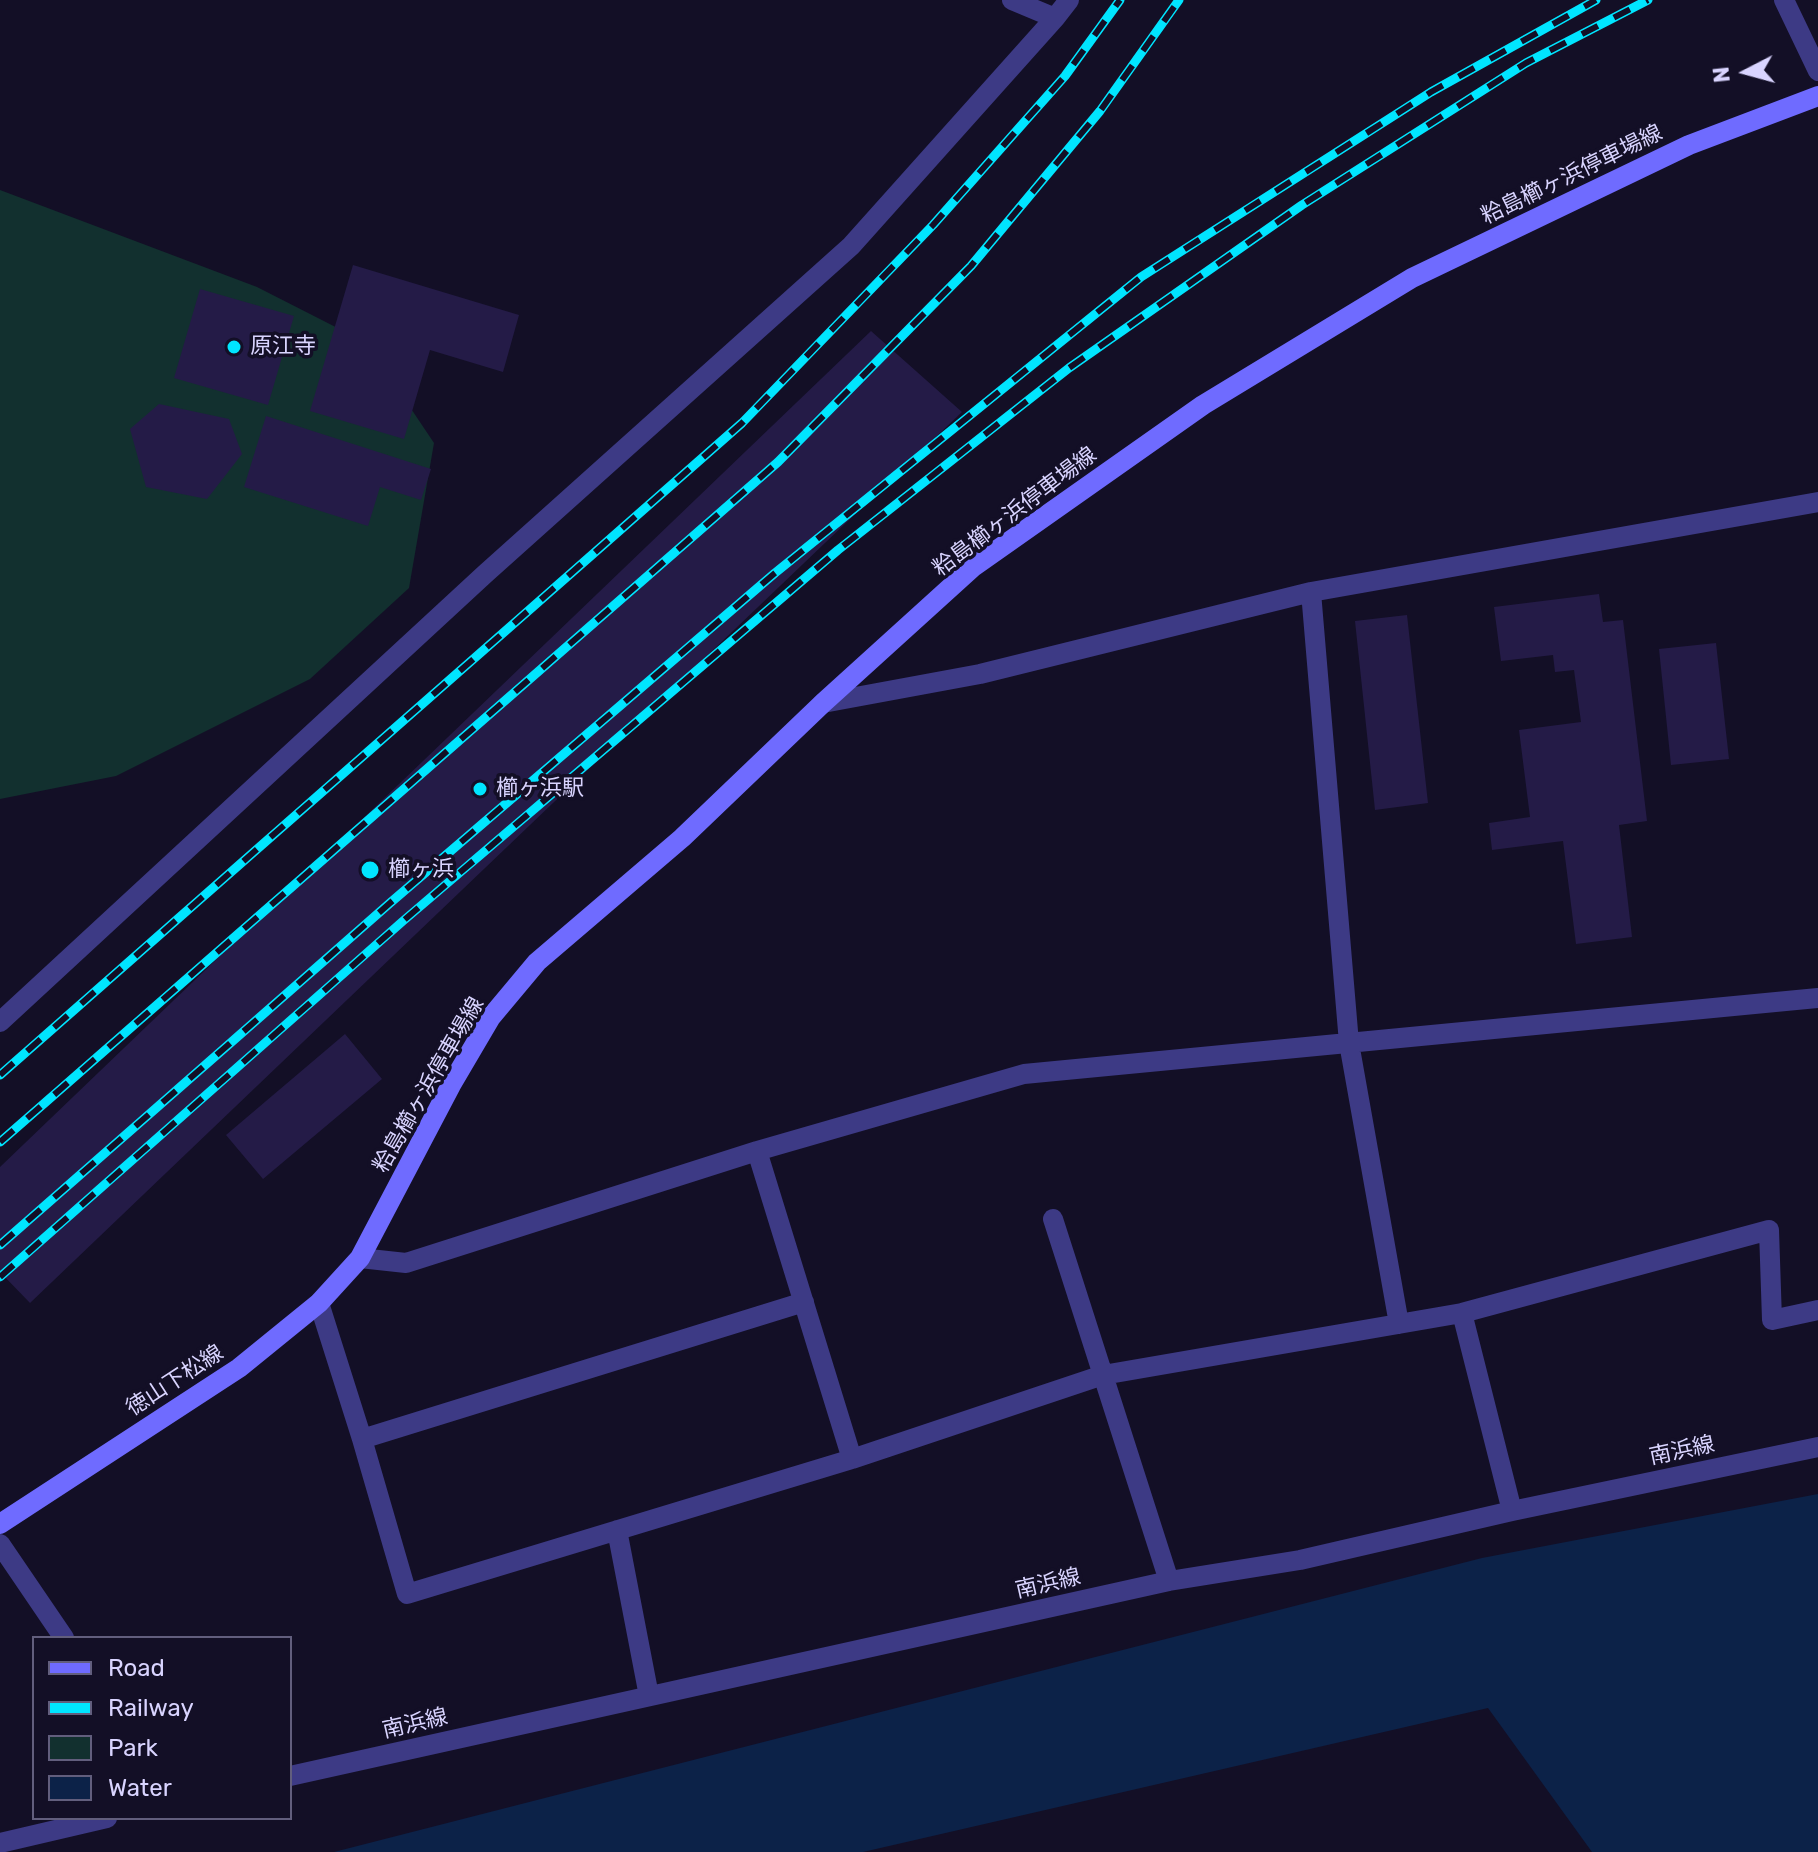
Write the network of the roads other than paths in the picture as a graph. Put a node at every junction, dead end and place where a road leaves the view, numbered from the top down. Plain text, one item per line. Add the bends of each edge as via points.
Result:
1 (1012, 0) edge
2 (1069, 0) edge
3 (1784, 0) edge
4 (1055, 18) junction
5 (1818, 71) edge
6 (1818, 96) edge
7 (1818, 502) edge
8 (1311, 592) junction
9 (823, 703) junction
10 (1818, 998) edge
11 (0, 1022) edge
12 (1349, 1043) junction
13 (757, 1151) junction
14 (1053, 1219) dead end
15 (360, 1258) junction
16 (804, 1302) junction
17 (319, 1303) junction
18 (1818, 1310) edge
19 (1462, 1313) junction
20 (1399, 1324) junction
21 (1103, 1375) junction
22 (362, 1439) junction
23 (1818, 1447) edge
24 (852, 1459) junction
25 (1512, 1511) junction
26 (0, 1524) edge
27 (617, 1530) junction
28 (0, 1544) edge
29 (1169, 1581) junction
30 (63, 1636) edge
31 (649, 1696) junction
32 (292, 1776) edge
33 (98, 1820) edge
34 (0, 1843) edge

1 - 4 street
2 - 4 street
3 - 5 street
4 - 11 street via 851,246 485,574
6 - 9 main road, 粭島櫛ヶ浜停車場線 via 1689,145 1412,278 1216,397 973,567
7 - 8 street
8 - 9 street via 980,674
8 - 12 street
9 - 15 main road, 粭島櫛ヶ浜停車場線 via 682,838 537,962 491,1017
10 - 12 street
12 - 13 street via 1024,1074
12 - 20 street
13 - 15 street via 406,1263
13 - 16 street
14 - 21 street
15 - 17 main road, 徳山下松線
16 - 22 street
16 - 24 street
17 - 22 street
17 - 26 main road, 徳山下松線 via 239,1368
18 - 19 street via 1772,1320 1769,1230
19 - 20 street
19 - 25 street
20 - 21 street
21 - 24 street
21 - 29 street
22 - 27 street via 407,1594
23 - 25 street, 南浜線
24 - 27 street
25 - 29 street, 南浜線 via 1300,1560
27 - 31 street
28 - 30 street
29 - 31 street, 南浜線
31 - 32 street, 南浜線
33 - 34 street

